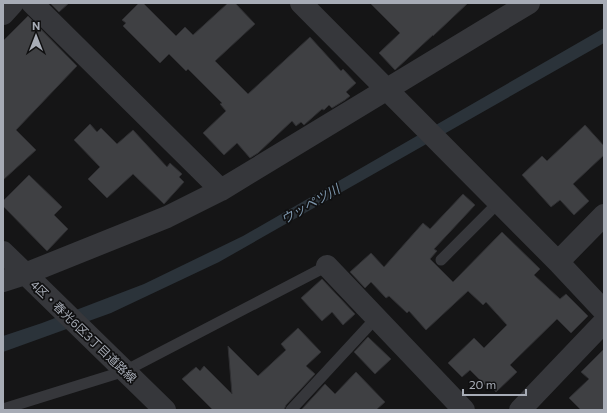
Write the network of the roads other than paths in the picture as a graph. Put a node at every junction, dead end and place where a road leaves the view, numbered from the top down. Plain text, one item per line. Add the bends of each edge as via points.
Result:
1 (13, 3) edge
2 (32, 3) edge
3 (301, 3) edge
4 (528, 3) edge
5 (3, 14) edge
6 (387, 89) junction
7 (221, 190) junction
8 (499, 202) junction
9 (604, 215) edge
10 (3, 252) edge
11 (440, 260) dead end
12 (558, 262) junction
13 (327, 266) joint
14 (25, 274) junction
15 (3, 282) edge
16 (604, 311) edge
17 (376, 318) junction
18 (604, 322) edge
19 (121, 366) junction
20 (3, 409) edge
21 (163, 410) edge
22 (291, 410) edge
23 (464, 410) edge
24 (520, 410) edge

1 - 5 street
2 - 7 street
3 - 6 street
4 - 6 street
6 - 7 street
6 - 8 street
7 - 14 street via 167,217
8 - 11 lane
8 - 12 street
9 - 12 street
10 - 14 street, 4区・春光6区3丁目道路線
12 - 16 street
13 - 17 street
13 - 19 lane
14 - 15 street
14 - 19 street, 4区・春光6区3丁目道路線
17 - 22 lane
17 - 23 street
18 - 24 street
19 - 20 lane
19 - 21 street, 4区・春光6区3丁目道路線

